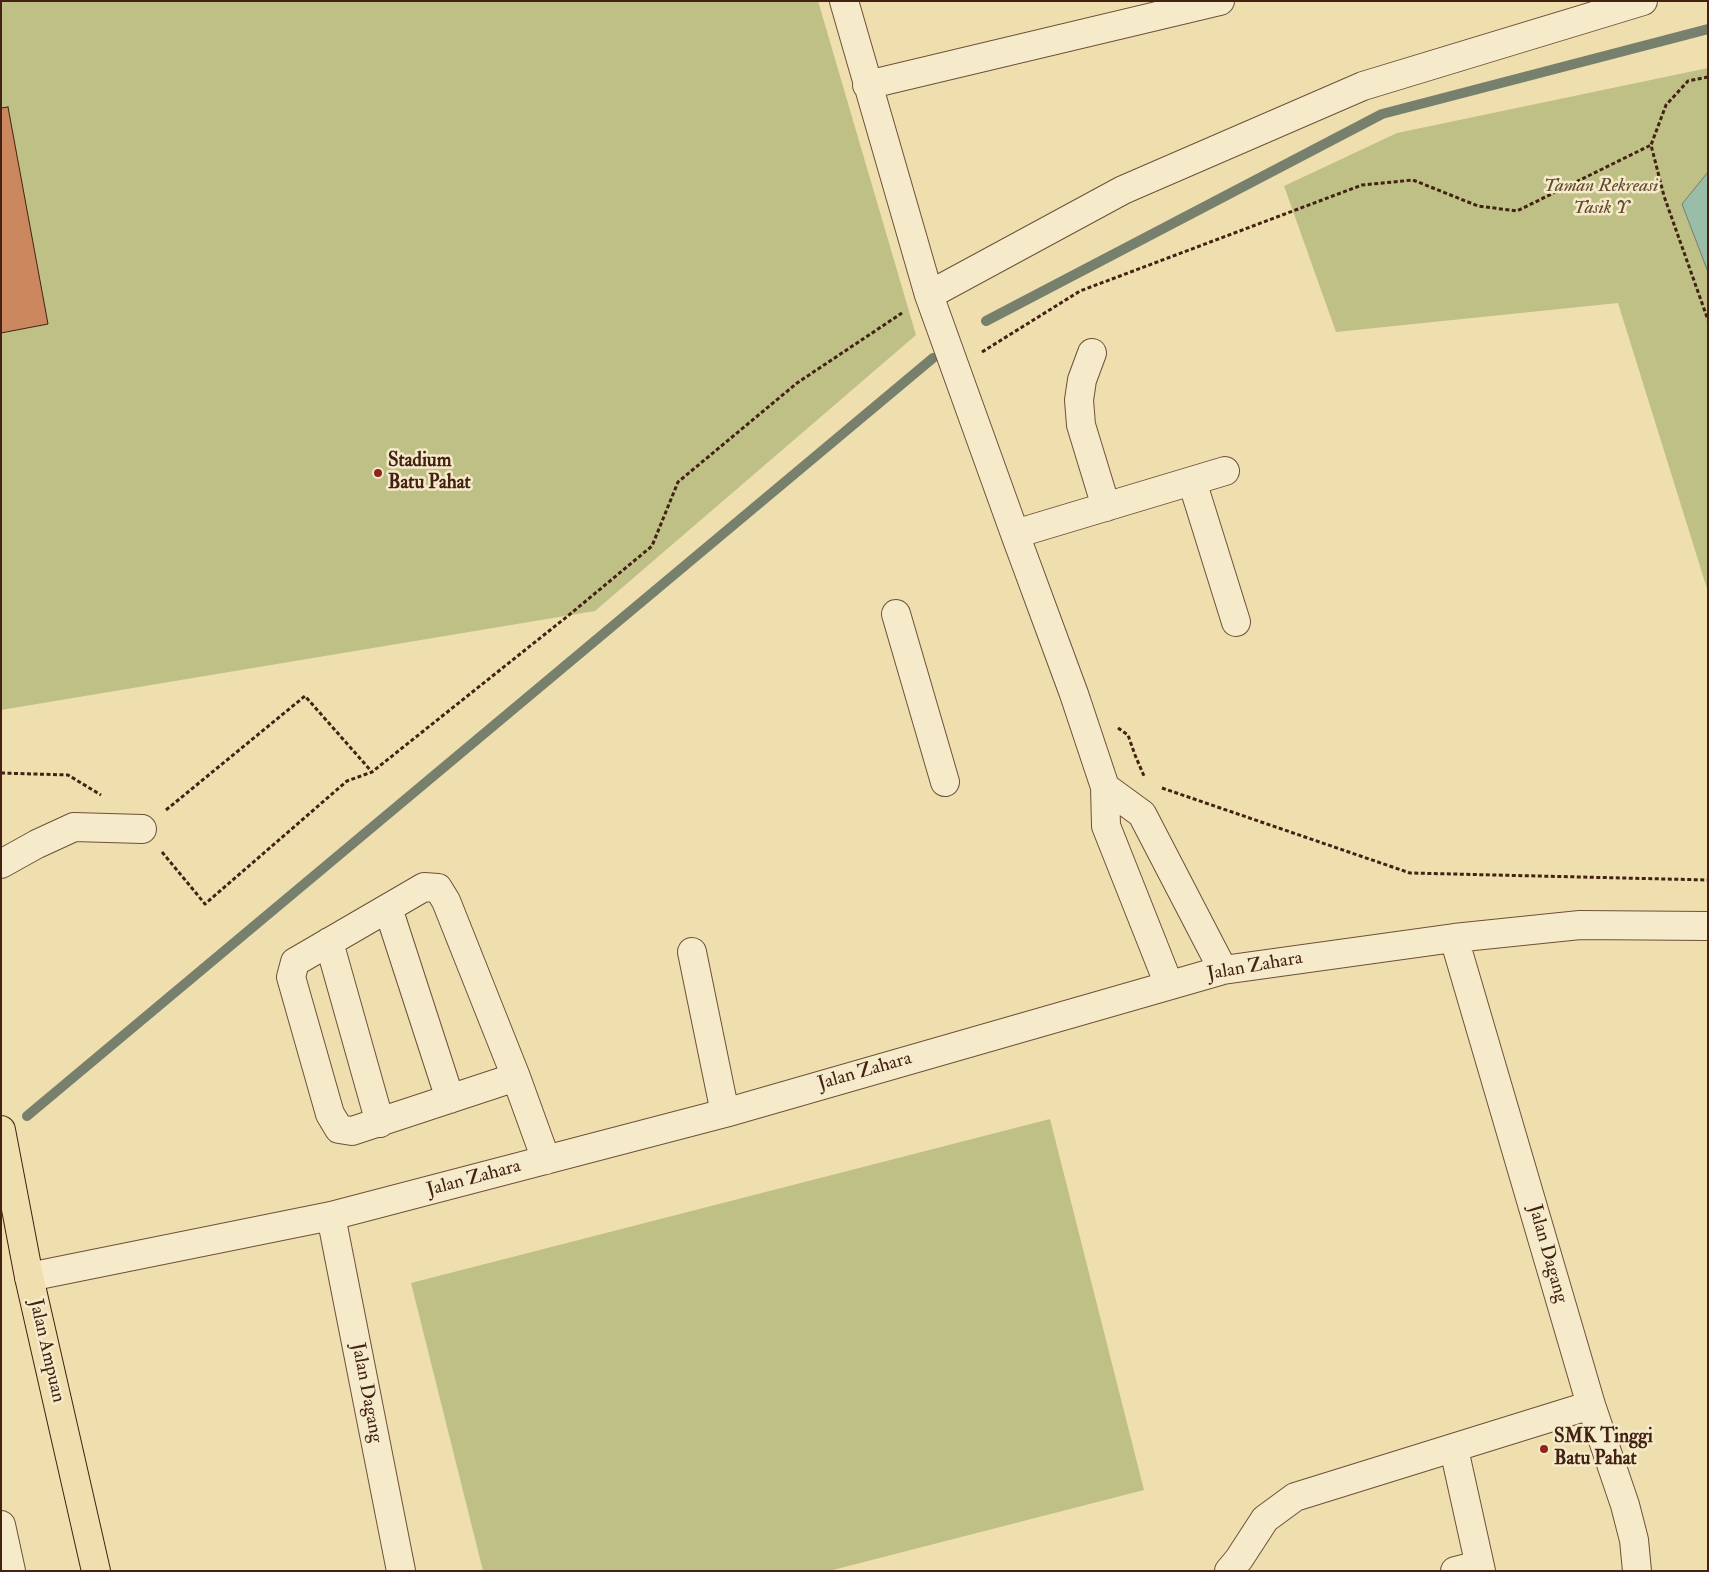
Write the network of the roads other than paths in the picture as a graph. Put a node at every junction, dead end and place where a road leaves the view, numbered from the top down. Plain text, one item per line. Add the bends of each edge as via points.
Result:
1 (844, 1) edge
2 (1220, 1) edge
3 (1644, 1) edge
4 (867, 85) junction
5 (929, 294) junction
6 (1092, 353) dead end
7 (1225, 472) dead end
8 (1192, 481) junction
9 (1106, 507) junction
10 (1015, 534) junction
11 (896, 614) dead end
12 (1236, 622) dead end
13 (945, 782) dead end
14 (1105, 787) junction
15 (142, 829) road end
16 (1, 864) edge
17 (388, 908) junction
18 (1708, 926) edge
19 (1454, 938) junction
20 (329, 942) junction
21 (692, 952) dead end
22 (1223, 970) junction
23 (1169, 985) junction
24 (516, 1077) junction
25 (450, 1099) junction
26 (725, 1113) junction
27 (380, 1123) junction
28 (1, 1130) edge
29 (546, 1160) junction
30 (7, 1192) edge
31 (331, 1216) junction
32 (29, 1277) junction
33 (1591, 1406) junction
34 (1454, 1448) junction
35 (1, 1525) edge
36 (1472, 1569) edge
37 (11, 1571) edge
38 (96, 1571) edge
39 (401, 1571) edge
40 (1229, 1571) edge
41 (1637, 1571) edge

1 - 4 street
2 - 4 street
3 - 5 street via 1363,86 1123,190
4 - 5 street
5 - 10 street
6 - 9 street via 1082,380 1079,400 1081,425
7 - 8 street
8 - 9 street
8 - 12 street
9 - 10 street
10 - 14 street
11 - 13 street
14 - 22 street via 1142,814
14 - 23 street via 1106,826
15 - 16 street via 74,827
17 - 20 street
17 - 24 street via 424,887 438,888
17 - 25 street
18 - 19 street, Jalan Zahara via 1580,925
19 - 22 street, Jalan Zahara
19 - 33 street, Jalan Dagang
20 - 27 street
20 - 27 street via 295,962 291,977 330,1114 339,1129 352,1131
21 - 26 street
22 - 23 street, Jalan Zahara
23 - 26 street, Jalan Zahara
24 - 25 street
24 - 29 street
25 - 27 street
26 - 29 street, Jalan Zahara
28 - 30 main road, Jalan Ampuan
29 - 31 street, Jalan Zahara
30 - 32 main road, Jalan Ampuan
31 - 32 street, Jalan Zahara
31 - 39 street, Jalan Dagang
32 - 38 main road, Jalan Ampuan
33 - 34 street
33 - 41 street, Jalan Dagang via 1625,1505 1634,1540
34 - 36 street
34 - 40 street via 1295,1497 1265,1519
35 - 37 street

